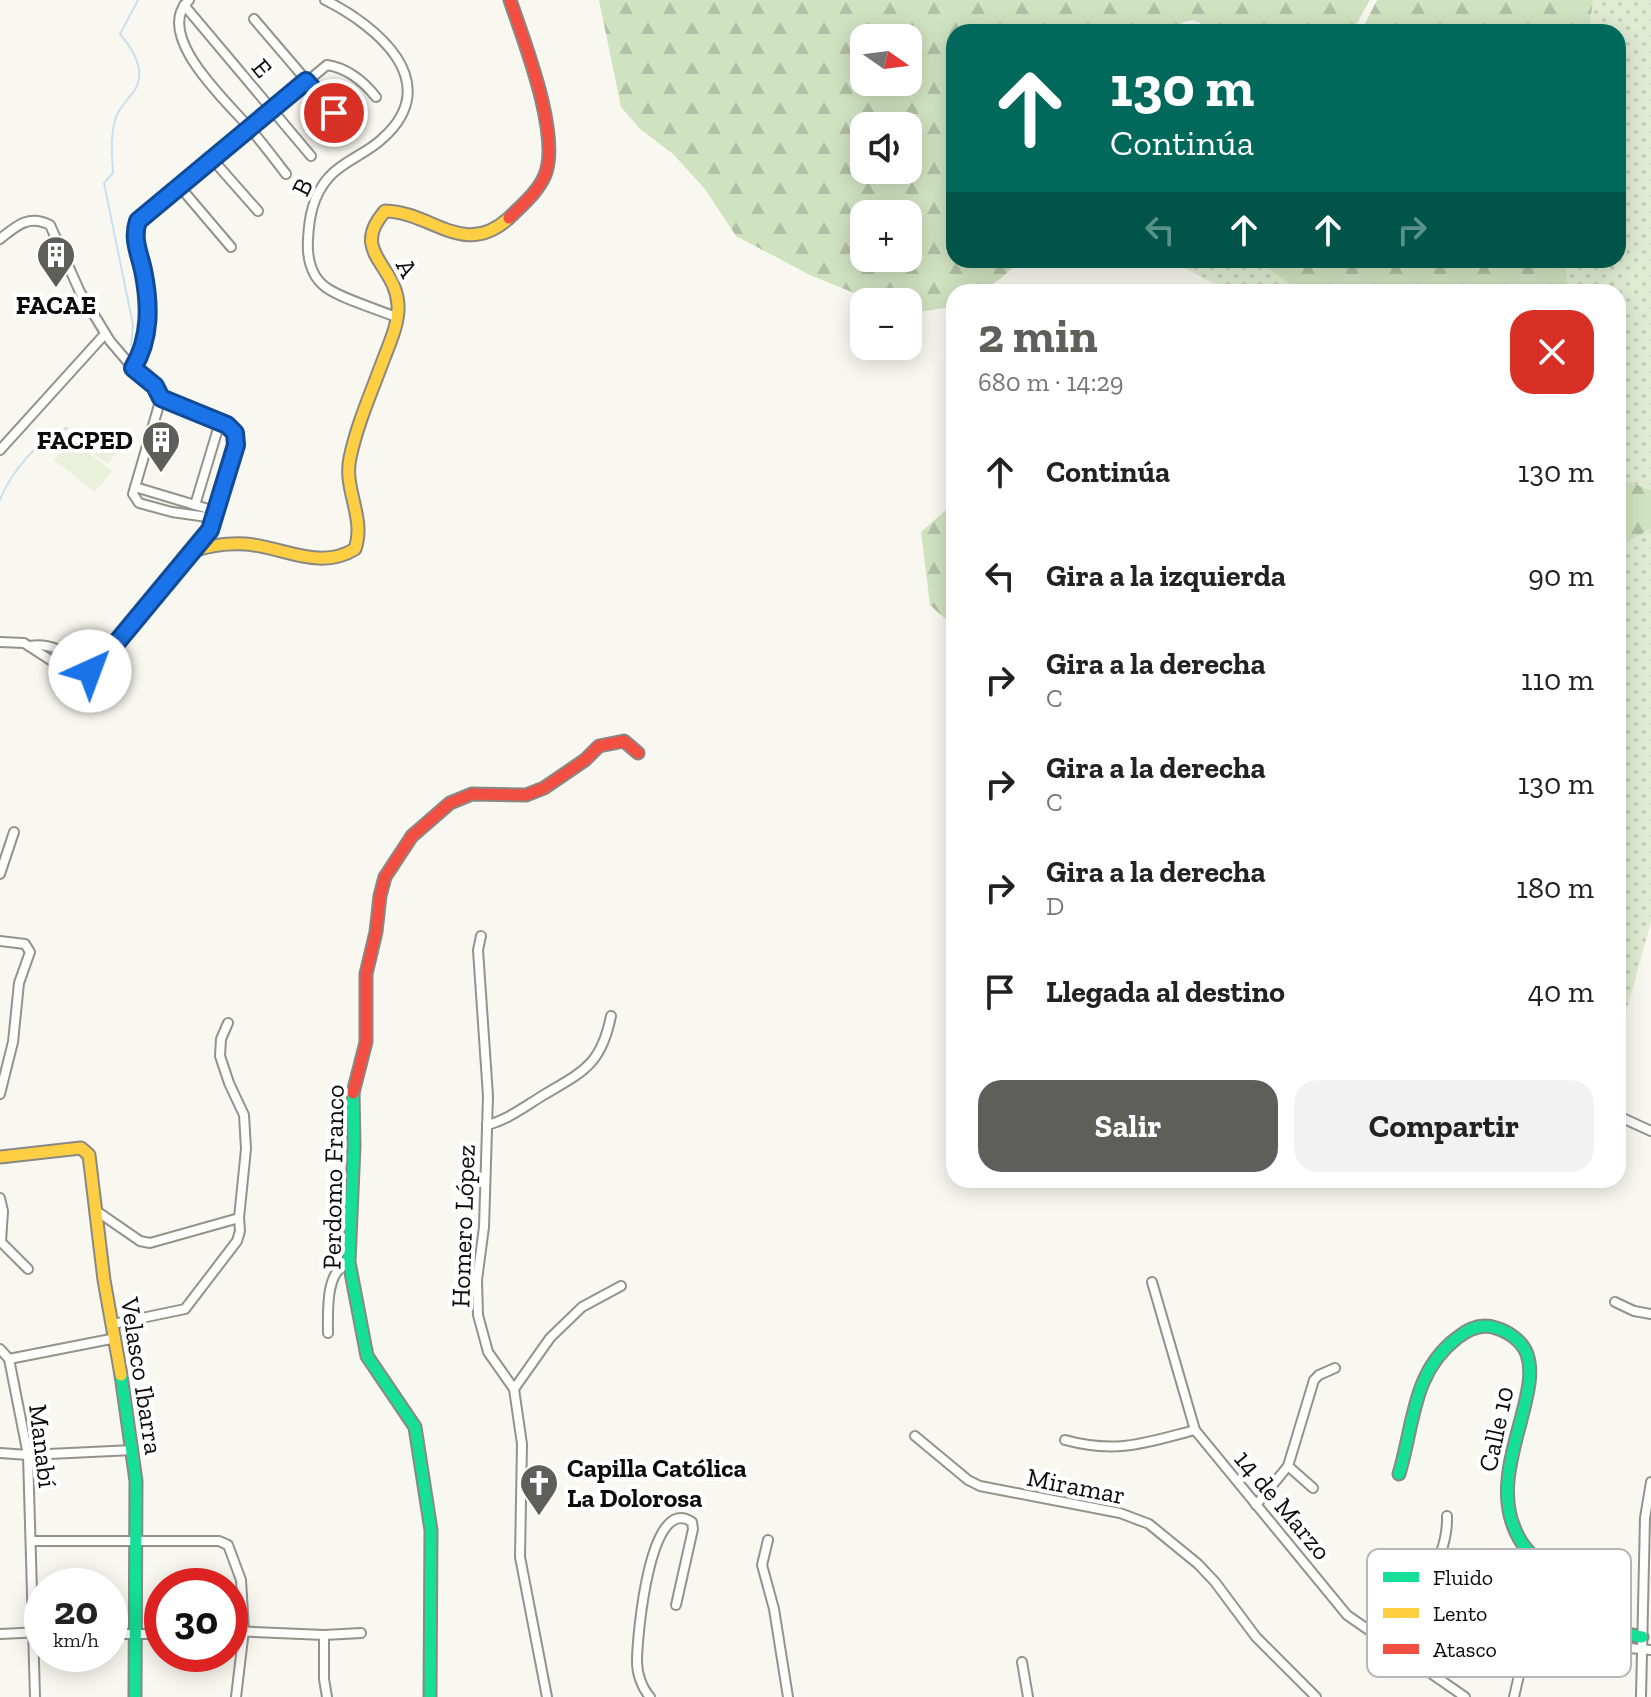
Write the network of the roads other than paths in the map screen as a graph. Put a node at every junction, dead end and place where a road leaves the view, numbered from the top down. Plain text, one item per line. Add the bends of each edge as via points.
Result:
1 (325, 0) edge
2 (510, 0) edge
3 (186, 2) edge
4 (254, 19) dead end
5 (306, 81) junction
6 (376, 97) dead end
7 (272, 110) junction
8 (251, 129) junction
9 (348, 129) dead end
10 (311, 156) dead end
11 (213, 160) junction
12 (286, 174) dead end
13 (180, 187) junction
14 (258, 211) dead end
15 (0, 239) edge
16 (231, 247) dead end
17 (396, 317) junction
18 (105, 334) junction
19 (133, 368) junction
20 (161, 398) junction
21 (220, 422) junction
22 (0, 450) edge
23 (135, 487) junction
24 (177, 500) junction
25 (195, 505) junction
26 (172, 512) junction
27 (215, 514) junction
28 (196, 550) junction
29 (0, 642) edge
30 (30, 646) junction
31 (112, 647) junction
32 (638, 753) dead end
33 (14, 832) dead end
34 (0, 874) edge
35 (481, 936) dead end
36 (0, 941) edge
37 (611, 1016) dead end
38 (228, 1023) dead end
39 (0, 1072) edge
40 (3, 1083) junction
41 (0, 1094) edge
42 (1626, 1120) edge
43 (487, 1125) junction
44 (1651, 1131) edge
45 (0, 1157) edge
46 (0, 1198) edge
47 (98, 1212) junction
48 (239, 1218) junction
49 (349, 1262) junction
50 (28, 1269) dead end
51 (1152, 1282) dead end
52 (621, 1286) dead end
53 (1615, 1302) dead end
54 (1651, 1314) edge
55 (113, 1324) junction
56 (328, 1333) dead end
57 (116, 1338) junction
58 (0, 1349) edge
59 (9, 1359) junction
60 (1335, 1368) dead end
61 (514, 1389) junction
62 (1195, 1430) junction
63 (915, 1436) dead end
64 (1065, 1440) dead end
65 (133, 1450) junction
66 (0, 1453) edge
67 (28, 1455) junction
68 (1288, 1466) junction
69 (1399, 1474) dead end
70 (1651, 1482) edge
71 (1313, 1488) dead end
72 (1256, 1505) junction
73 (1447, 1516) dead end
74 (136, 1540) junction
75 (768, 1540) dead end
76 (32, 1541) junction
77 (1443, 1549) edge
78 (1528, 1549) edge
79 (34, 1568) edge
80 (237, 1568) edge
81 (676, 1605) dead end
82 (1367, 1629) edge
83 (248, 1630) edge
84 (24, 1633) edge
85 (361, 1633) dead end
86 (0, 1634) edge
87 (128, 1635) edge
88 (135, 1635) junction
89 (144, 1635) edge
90 (324, 1635) junction
91 (1645, 1645) edge
92 (1022, 1662) dead end
93 (36, 1672) edge
94 (239, 1672) edge
95 (1436, 1677) edge
96 (1519, 1677) edge
97 (324, 1679) junction
98 (35, 1697) edge
99 (135, 1697) edge
100 (236, 1697) edge
101 (319, 1697) edge
102 (327, 1697) edge
103 (430, 1697) edge
104 (547, 1697) edge
105 (650, 1697) edge
106 (788, 1697) edge
107 (1028, 1697) edge
108 (1316, 1697) edge
109 (1465, 1697) edge
110 (1514, 1697) edge
111 (1641, 1697) edge

1 - 17 street, B via 366,24 398,58 409,90 393,129 341,165 315,198 310,264 324,287
2 - 17 street, A via 542,113 547,167 524,203 496,229 480,235 464,236 408,212 385,211 369,236 371,249 396,289
3 - 7 street, E
3 - 8 street, B via 179,27 187,50
4 - 5 street
5 - 6 street via 327,65 334,66 362,81
5 - 7 street
5 - 9 street
7 - 8 street
7 - 10 street, E
8 - 11 street
8 - 12 street, B
11 - 13 street
11 - 14 street
13 - 16 street
13 - 19 street via 138,221 135,230 149,314
15 - 18 street via 28,220 50,225
17 - 28 street, A via 349,461 360,528 355,549 334,559 248,544
18 - 19 street
18 - 22 street
19 - 20 street
20 - 21 street
20 - 23 street
21 - 25 street
21 - 27 street via 235,433 236,445
23 - 24 street
23 - 26 street via 139,503
24 - 25 street
24 - 26 street
25 - 27 street
26 - 27 street
27 - 28 street
28 - 31 street
29 - 30 street
30 - 31 street via 87,657
30 - 31 street via 72,674 90,671
32 - 49 street, Perdomo Franco via 624,741 615,741 599,746 535,792 472,794 450,803 412,836 385,877 366,974 366,1042 353,1090
33 - 34 street
35 - 43 street, Homero López
36 - 40 street via 25,944 30,952 19,983
37 - 43 street via 606,1043 574,1079
38 - 48 street via 220,1056 244,1115 246,1149
39 - 40 street
40 - 41 street
42 - 44 street
43 - 61 street, Homero López via 478,1315 488,1352
45 - 47 street, Velasco Ibarra via 81,1148 92,1165
46 - 50 street via 1,1242
47 - 48 street via 150,1243
47 - 55 street, Velasco Ibarra
48 - 55 street via 237,1241 187,1307
49 - 56 street via 333,1277
49 - 103 street, Perdomo Franco via 367,1356 415,1427 431,1530
51 - 62 street, 14 de Marzo
52 - 61 street via 582,1307 550,1338
53 - 54 street
55 - 57 street, Velasco Ibarra
57 - 59 street
57 - 65 street, Velasco Ibarra
58 - 59 street
59 - 67 street, Manabí
60 - 68 street via 1314,1380
61 - 104 street, Homero López via 522,1444 520,1557
62 - 64 street via 1127,1447 1088,1447
62 - 72 street, 14 de Marzo
63 - 108 street, Miramar via 980,1486 1120,1513 1149,1524 1198,1564 1256,1637
65 - 67 street
65 - 74 street, Velasco Ibarra
66 - 67 street
67 - 76 street, Manabí
68 - 71 street
68 - 72 street
69 - 78 street, Calle 10 via 1416,1397 1430,1369 1462,1333 1477,1326 1502,1329 1525,1348 1530,1376 1506,1480 1507,1502
70 - 91 street via 1645,1518
72 - 82 street, 14 de Marzo via 1347,1615
73 - 77 street
74 - 76 street
74 - 80 street via 219,1541 228,1545
74 - 88 street, Velasco Ibarra
75 - 106 street via 762,1565
76 - 79 street, Manabí
81 - 105 street via 693,1529 683,1517 671,1521 660,1537 646,1582 637,1664
83 - 90 street
84 - 86 street
85 - 90 street
87 - 88 street
88 - 89 street
88 - 99 street, Velasco Ibarra
90 - 97 street
91 - 111 street
92 - 107 street
93 - 98 street, Manabí
94 - 100 street
95 - 109 street, 14 de Marzo
96 - 110 street
97 - 101 street
97 - 102 street

